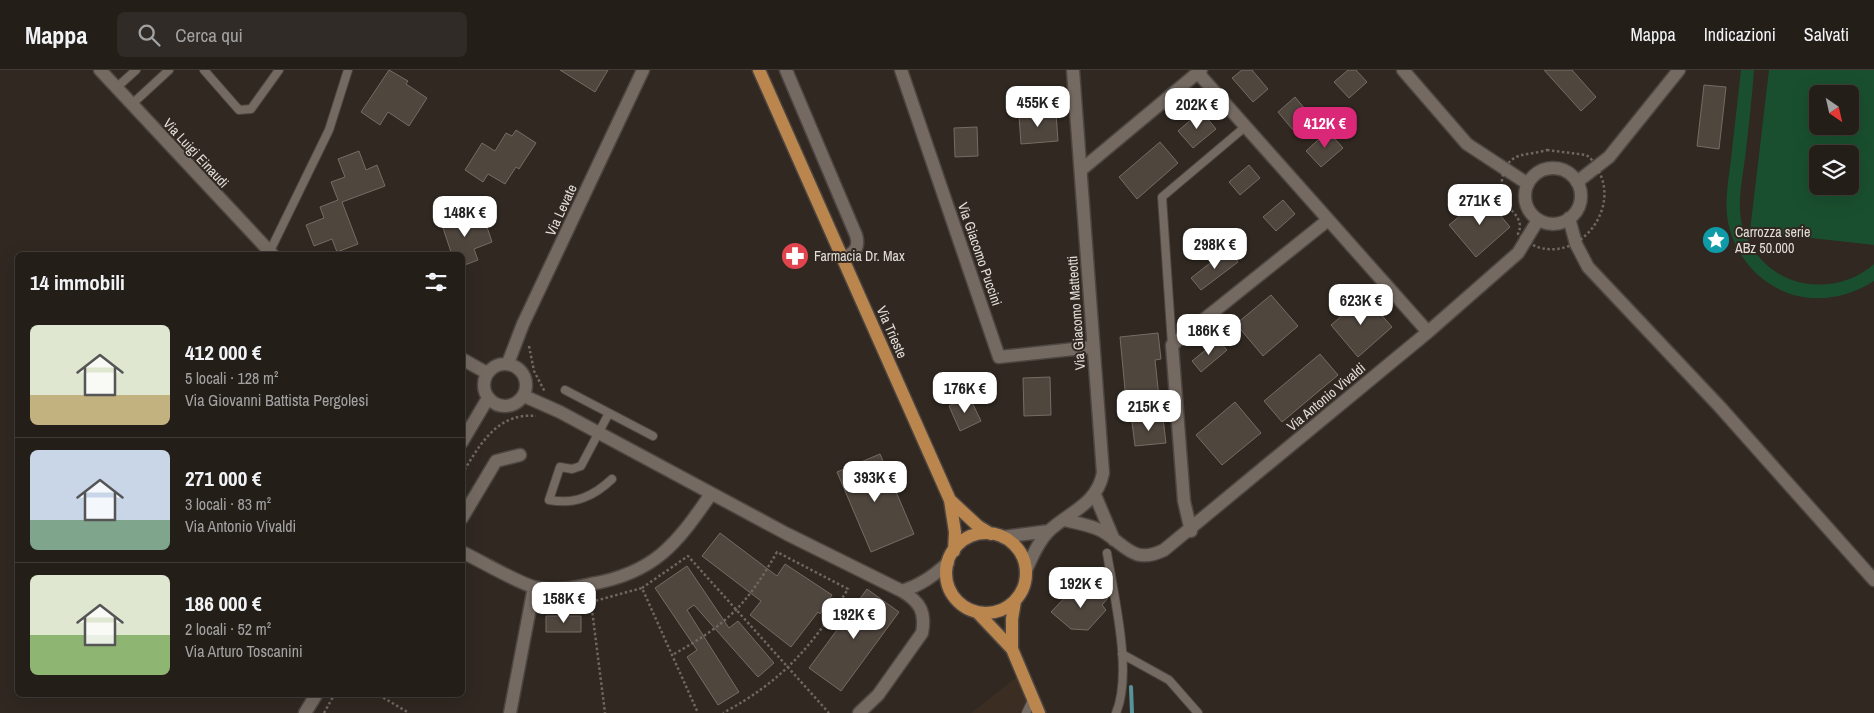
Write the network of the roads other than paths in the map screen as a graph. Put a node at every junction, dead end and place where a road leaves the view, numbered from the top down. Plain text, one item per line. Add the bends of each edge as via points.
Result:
1 (100, 70) edge
2 (136, 70) edge
3 (169, 70) edge
4 (204, 70) edge
5 (280, 70) edge
6 (348, 70) edge
7 (643, 70) edge
8 (759, 70) edge
9 (786, 70) edge
10 (901, 70) edge
11 (1073, 70) edge
12 (1403, 70) edge
13 (1679, 70) edge
14 (1199, 71) edge
15 (116, 88) junction
16 (131, 105) junction
17 (1246, 127) junction
18 (1081, 170) junction
19 (1577, 182) junction
20 (1528, 184) junction
21 (1569, 218) junction
22 (1328, 220) junction
23 (1538, 220) junction
24 (269, 252) edge
25 (272, 252) edge
26 (843, 259) junction
27 (1428, 332) junction
28 (1172, 345) junction
29 (1094, 348) junction
30 (465, 361) edge
31 (508, 363) junction
32 (487, 373) junction
33 (566, 390) dead end
34 (524, 396) junction
35 (488, 398) junction
36 (609, 413) junction
37 (598, 433) junction
38 (653, 436) dead end
39 (465, 437) edge
40 (520, 456) dead end
41 (612, 478) dead end
42 (711, 494) junction
43 (1095, 495) junction
44 (950, 500) junction
45 (465, 513) edge
46 (1064, 520) junction
47 (1190, 530) junction
48 (1049, 531) junction
49 (997, 536) junction
50 (1114, 540) junction
51 (954, 551) junction
52 (465, 553) edge
53 (1107, 553) dead end
54 (948, 563) junction
55 (1026, 570) junction
56 (1874, 580) edge
57 (534, 587) junction
58 (902, 590) junction
59 (1015, 601) junction
60 (977, 612) junction
61 (1012, 649) junction
62 (1122, 654) junction
63 (315, 697) edge
64 (1033, 698) junction
65 (305, 713) edge
66 (510, 713) edge
67 (859, 713) edge
68 (1026, 713) edge
69 (1039, 713) edge
70 (1116, 713) edge
71 (1198, 713) edge

1 - 15 street, Via Luigi Einaudi
2 - 15 lane
3 - 16 lane
4 - 5 lane via 239,110 251,109
6 - 25 lane via 329,130
7 - 31 street, Via Levate
8 - 26 main road, Via Trieste
9 - 26 street via 859,243 856,250
10 - 29 street, Via Giacomo Puccini via 999,357
11 - 18 street, Via Giacomo Matteotti
12 - 20 street via 1466,144
13 - 19 street via 1610,158
14 - 17 street
14 - 18 street
15 - 16 street, Via Luigi Einaudi
16 - 24 street, Via Luigi Einaudi
17 - 22 street
17 - 28 lane via 1162,198
18 - 29 street, Via Giacomo Matteotti
19 - 20 street via 1564,170 1556,168 1540,171
19 - 21 street via 1579,205
20 - 23 street via 1525,200
21 - 23 street via 1554,224
21 - 56 street via 1576,244 1588,268 1720,407
22 - 27 street
22 - 28 street
23 - 27 street, Via Antonio Vivaldi via 1518,253
26 - 44 main road, Via Trieste
27 - 47 street, Via Antonio Vivaldi
28 - 47 street via 1184,500
29 - 43 street, Via Giacomo Matteotti via 1103,473
30 - 32 street
31 - 32 street via 496,365
31 - 34 street via 523,372 527,384
32 - 35 street via 484,390
33 - 36 lane
34 - 35 street via 507,406
34 - 37 street
35 - 39 street
36 - 37 lane
36 - 38 lane
37 - 41 lane via 581,466 572,469 560,467 549,500 566,502 580,499 597,492
37 - 42 street
40 - 45 street via 496,461
42 - 57 street via 685,533 671,547 634,572 611,582 575,588
42 - 58 street
43 - 46 street
43 - 50 street
44 - 49 main road via 978,526
44 - 51 main road
46 - 48 street
46 - 50 street, Via Antonio Vivaldi via 1101,531
47 - 50 street, Via Antonio Vivaldi via 1154,555 1137,555
48 - 49 street
48 - 55 street
49 - 51 main road via 970,537
49 - 55 main road via 1020,553
51 - 54 main road
52 - 57 street
53 - 62 lane
54 - 58 street via 918,586
54 - 60 main road via 947,579 952,594 963,606
55 - 59 main road via 1024,586
57 - 66 street
58 - 67 street via 916,600 922,611 922,633 878,695
59 - 60 main road via 998,611
59 - 61 main road
60 - 61 main road
61 - 64 main road
62 - 70 lane via 1121,701
62 - 71 lane via 1168,680
63 - 65 street
64 - 68 lane
64 - 69 main road

